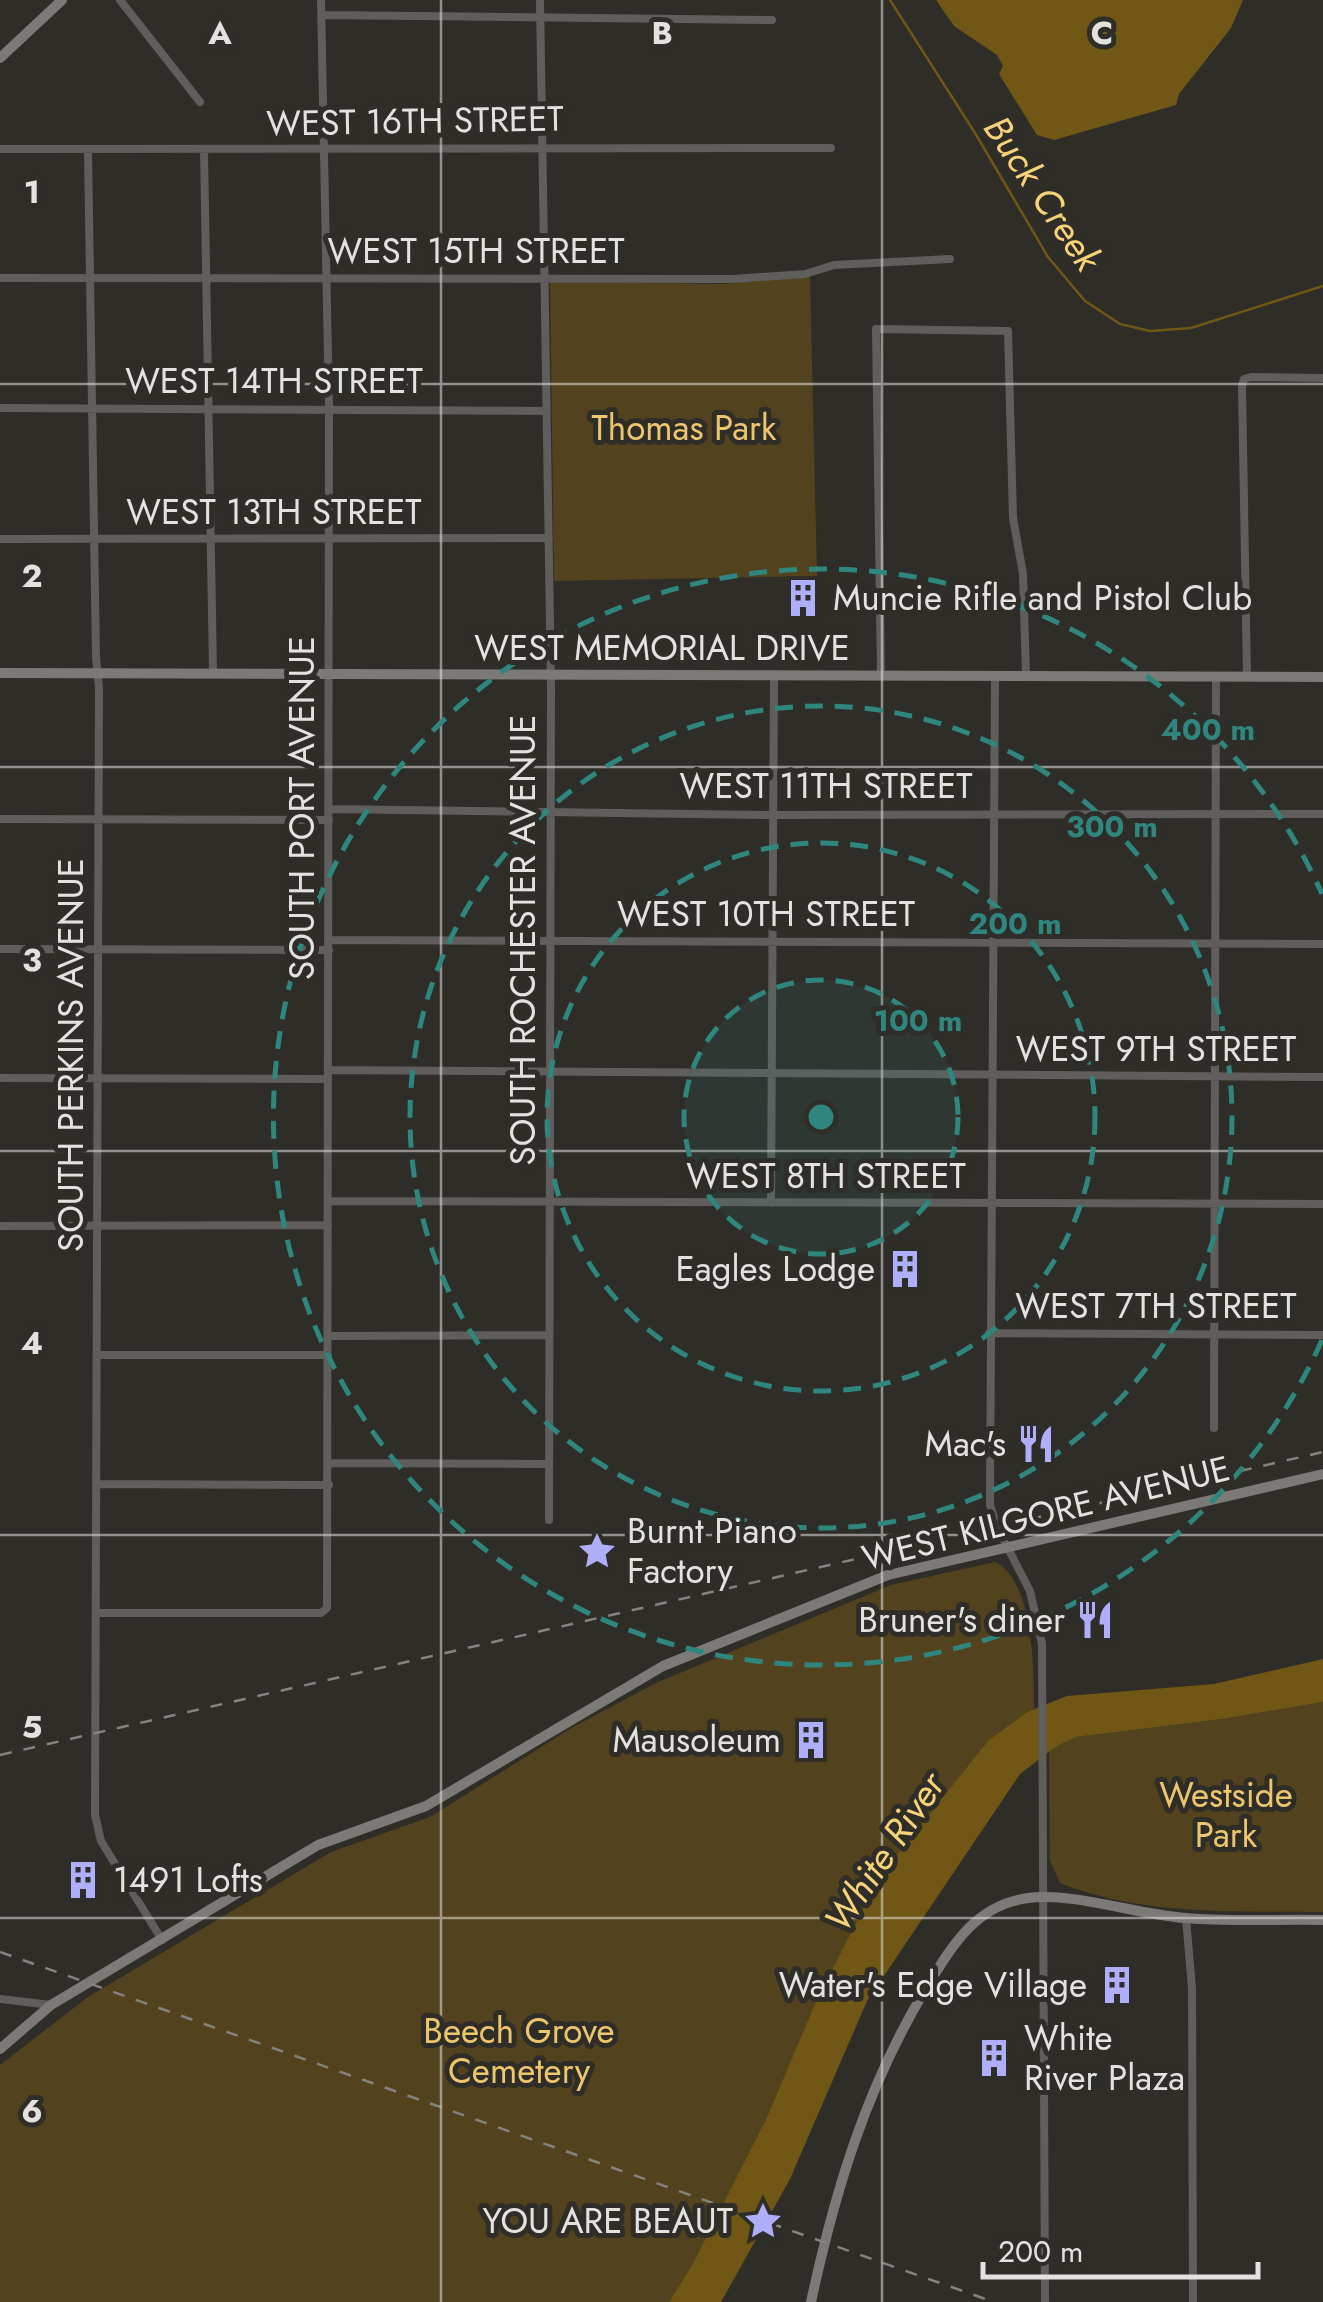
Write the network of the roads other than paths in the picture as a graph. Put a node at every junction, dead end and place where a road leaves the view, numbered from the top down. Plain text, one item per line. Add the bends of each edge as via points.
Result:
1 (62, 0) edge
2 (120, 0) edge
3 (322, 0) edge
4 (540, 0) edge
5 (322, 15) junction
6 (540, 18) junction
7 (772, 20) dead end
8 (0, 58) edge
9 (200, 102) dead end
10 (542, 146) junction
11 (831, 148) dead end
12 (0, 149) edge
13 (324, 149) junction
14 (88, 151) junction
15 (204, 151) junction
16 (950, 260) dead end
17 (91, 277) junction
18 (0, 278) edge
19 (208, 278) junction
20 (329, 278) junction
21 (545, 278) junction
22 (1323, 378) edge
23 (93, 407) junction
24 (208, 407) junction
25 (0, 408) edge
26 (329, 408) junction
27 (548, 411) junction
28 (549, 538) junction
29 (0, 539) edge
30 (95, 540) junction
31 (211, 540) junction
32 (329, 540) junction
33 (213, 672) junction
34 (0, 673) edge
35 (97, 673) junction
36 (329, 674) junction
37 (551, 676) junction
38 (774, 676) junction
39 (881, 676) junction
40 (995, 676) junction
41 (1026, 676) junction
42 (1247, 676) junction
43 (1216, 677) junction
44 (1323, 677) edge
45 (329, 809) junction
46 (994, 812) junction
47 (1215, 812) junction
48 (550, 813) junction
49 (1323, 814) edge
50 (772, 815) junction
51 (0, 819) edge
52 (99, 819) junction
53 (329, 820) junction
54 (550, 941) junction
55 (771, 942) junction
56 (994, 943) junction
57 (1215, 944) junction
58 (1323, 944) edge
59 (329, 945) junction
60 (0, 949) edge
61 (99, 949) junction
62 (551, 1071) junction
63 (770, 1072) junction
64 (328, 1074) junction
65 (992, 1076) junction
66 (1323, 1077) edge
67 (0, 1078) edge
68 (99, 1078) junction
69 (1214, 1078) junction
70 (329, 1202) junction
71 (550, 1202) junction
72 (770, 1203) junction
73 (991, 1204) junction
74 (1214, 1204) junction
75 (1323, 1204) edge
76 (98, 1225) junction
77 (328, 1225) junction
78 (0, 1226) edge
79 (989, 1333) junction
80 (1214, 1334) junction
81 (1323, 1334) edge
82 (550, 1335) junction
83 (328, 1336) junction
84 (98, 1354) junction
85 (328, 1355) junction
86 (1214, 1428) dead end
87 (328, 1462) junction
88 (549, 1464) junction
89 (1323, 1474) edge
90 (97, 1484) junction
91 (328, 1485) junction
92 (549, 1520) dead end
93 (1008, 1546) junction
94 (97, 1613) junction
95 (1042, 1896) junction
96 (1186, 1918) junction
97 (1323, 1920) edge
98 (162, 1940) junction
99 (0, 1999) edge
100 (50, 2005) junction
101 (0, 2049) edge
102 (811, 2302) edge
103 (1045, 2302) edge
104 (1193, 2302) edge

1 - 8 main road
2 - 9 street
3 - 5 street, SOUTH PORT AVENUE
4 - 6 street, SOUTH ROCHESTER AVENUE
5 - 6 street
5 - 13 street, SOUTH PORT AVENUE
6 - 7 street
6 - 10 street, SOUTH ROCHESTER AVENUE
10 - 11 street, WEST 16TH STREET
10 - 13 street, WEST 16TH STREET
10 - 21 street, SOUTH ROCHESTER AVENUE
12 - 14 street, WEST 16TH STREET
13 - 15 street, WEST 16TH STREET
13 - 20 street, SOUTH PORT AVENUE
14 - 15 street, WEST 16TH STREET
14 - 17 street, SOUTH PERKINS AVENUE
15 - 19 street
16 - 21 street, WEST 15TH STREET via 834,265 733,279
17 - 18 street, WEST 15TH STREET
17 - 19 street, WEST 15TH STREET
17 - 23 street, SOUTH PERKINS AVENUE
19 - 20 street, WEST 15TH STREET
19 - 24 street
20 - 21 street, WEST 15TH STREET
20 - 26 street, SOUTH PORT AVENUE
21 - 27 street, SOUTH ROCHESTER AVENUE
22 - 42 street via 1244,380
23 - 24 street, WEST 14TH STREET
23 - 25 street, WEST 14TH STREET
23 - 30 street, SOUTH PERKINS AVENUE
24 - 26 street, WEST 14TH STREET
24 - 31 street
26 - 27 street, WEST 14TH STREET
26 - 32 street, SOUTH PORT AVENUE
27 - 28 street, SOUTH ROCHESTER AVENUE
28 - 32 street, WEST 13TH STREET
28 - 37 street, SOUTH ROCHESTER AVENUE
29 - 30 street, WEST 13TH STREET
30 - 31 street, WEST 13TH STREET
30 - 35 street, SOUTH PERKINS AVENUE
31 - 32 street, WEST 13TH STREET
31 - 33 street
32 - 36 street, SOUTH PORT AVENUE
33 - 35 main road, WEST MEMORIAL DRIVE
33 - 36 main road, WEST MEMORIAL DRIVE
34 - 35 main road, WEST MEMORIAL DRIVE
35 - 52 street, SOUTH PERKINS AVENUE
36 - 37 main road, WEST MEMORIAL DRIVE
36 - 45 street, SOUTH PORT AVENUE
37 - 38 main road, WEST MEMORIAL DRIVE
37 - 48 street, SOUTH ROCHESTER AVENUE
38 - 39 main road, WEST MEMORIAL DRIVE
38 - 50 street
39 - 40 main road, WEST MEMORIAL DRIVE
39 - 41 street via 876,329 1008,332
40 - 41 main road, WEST MEMORIAL DRIVE
40 - 46 street
41 - 43 main road, WEST MEMORIAL DRIVE
42 - 43 main road, WEST MEMORIAL DRIVE
42 - 44 main road, WEST MEMORIAL DRIVE
43 - 47 street
45 - 48 street, WEST 11TH STREET
45 - 53 street, SOUTH PORT AVENUE
46 - 47 street, WEST 11TH STREET
46 - 50 street, WEST 11TH STREET
46 - 56 street
47 - 49 street, WEST 11TH STREET
47 - 57 street
48 - 50 street, WEST 11TH STREET
48 - 54 street, SOUTH ROCHESTER AVENUE
50 - 55 street
51 - 52 street
52 - 53 street
52 - 61 street, SOUTH PERKINS AVENUE
53 - 59 street, SOUTH PORT AVENUE
54 - 55 street, WEST 10TH STREET
54 - 59 street, WEST 10TH STREET
54 - 62 street, SOUTH ROCHESTER AVENUE
55 - 56 street, WEST 10TH STREET
55 - 63 street
56 - 57 street, WEST 10TH STREET
56 - 65 street
57 - 58 street, WEST 10TH STREET
57 - 69 street
59 - 61 street, WEST 10TH STREET
59 - 64 street, SOUTH PORT AVENUE
60 - 61 street, WEST 10TH STREET
61 - 68 street, SOUTH PERKINS AVENUE
62 - 63 street, WEST 9TH STREET
62 - 64 street, WEST 9TH STREET
62 - 71 street, SOUTH ROCHESTER AVENUE
63 - 65 street, WEST 9TH STREET
63 - 72 street
64 - 68 street, WEST 9TH STREET
64 - 70 street, SOUTH PORT AVENUE
65 - 69 street, WEST 9TH STREET
65 - 73 street
66 - 69 street, WEST 9TH STREET
67 - 68 street, WEST 9TH STREET
68 - 76 street, SOUTH PERKINS AVENUE
69 - 74 street
70 - 71 street, WEST 8TH STREET
70 - 77 street, SOUTH PORT AVENUE
71 - 72 street, WEST 8TH STREET
71 - 82 street, SOUTH ROCHESTER AVENUE
72 - 73 street, WEST 8TH STREET
73 - 74 street, WEST 8TH STREET
73 - 79 street
74 - 75 street, WEST 8TH STREET
74 - 80 street
76 - 77 street
76 - 78 street
76 - 84 street, SOUTH PERKINS AVENUE
77 - 83 street, SOUTH PORT AVENUE
79 - 80 street, WEST 7TH STREET
79 - 93 street via 990,1506
80 - 81 street, WEST 7TH STREET
80 - 86 street
82 - 83 street
82 - 88 street, SOUTH ROCHESTER AVENUE
83 - 85 street, SOUTH PORT AVENUE
84 - 85 street
84 - 90 street, SOUTH PERKINS AVENUE
85 - 87 street, SOUTH PORT AVENUE
87 - 88 street
87 - 91 street, SOUTH PORT AVENUE
88 - 92 street, SOUTH ROCHESTER AVENUE
89 - 93 main road, WEST KILGORE AVENUE
90 - 91 street
90 - 94 street, SOUTH PERKINS AVENUE
91 - 94 street, SOUTH PORT AVENUE via 327,1608 321,1613
93 - 95 street via 1030,1591 1043,1660
93 - 98 main road, WEST KILGORE AVENUE via 888,1575 663,1666 426,1806 318,1845
94 - 98 street, SOUTH PERKINS AVENUE via 96,1822 105,1849
95 - 96 main road
95 - 102 main road via 999,1906 970,1926 910,2014 860,2121
95 - 103 street
96 - 97 main road
96 - 104 street
98 - 100 main road, WEST KILGORE AVENUE
99 - 100 street
100 - 101 main road, WEST KILGORE AVENUE

